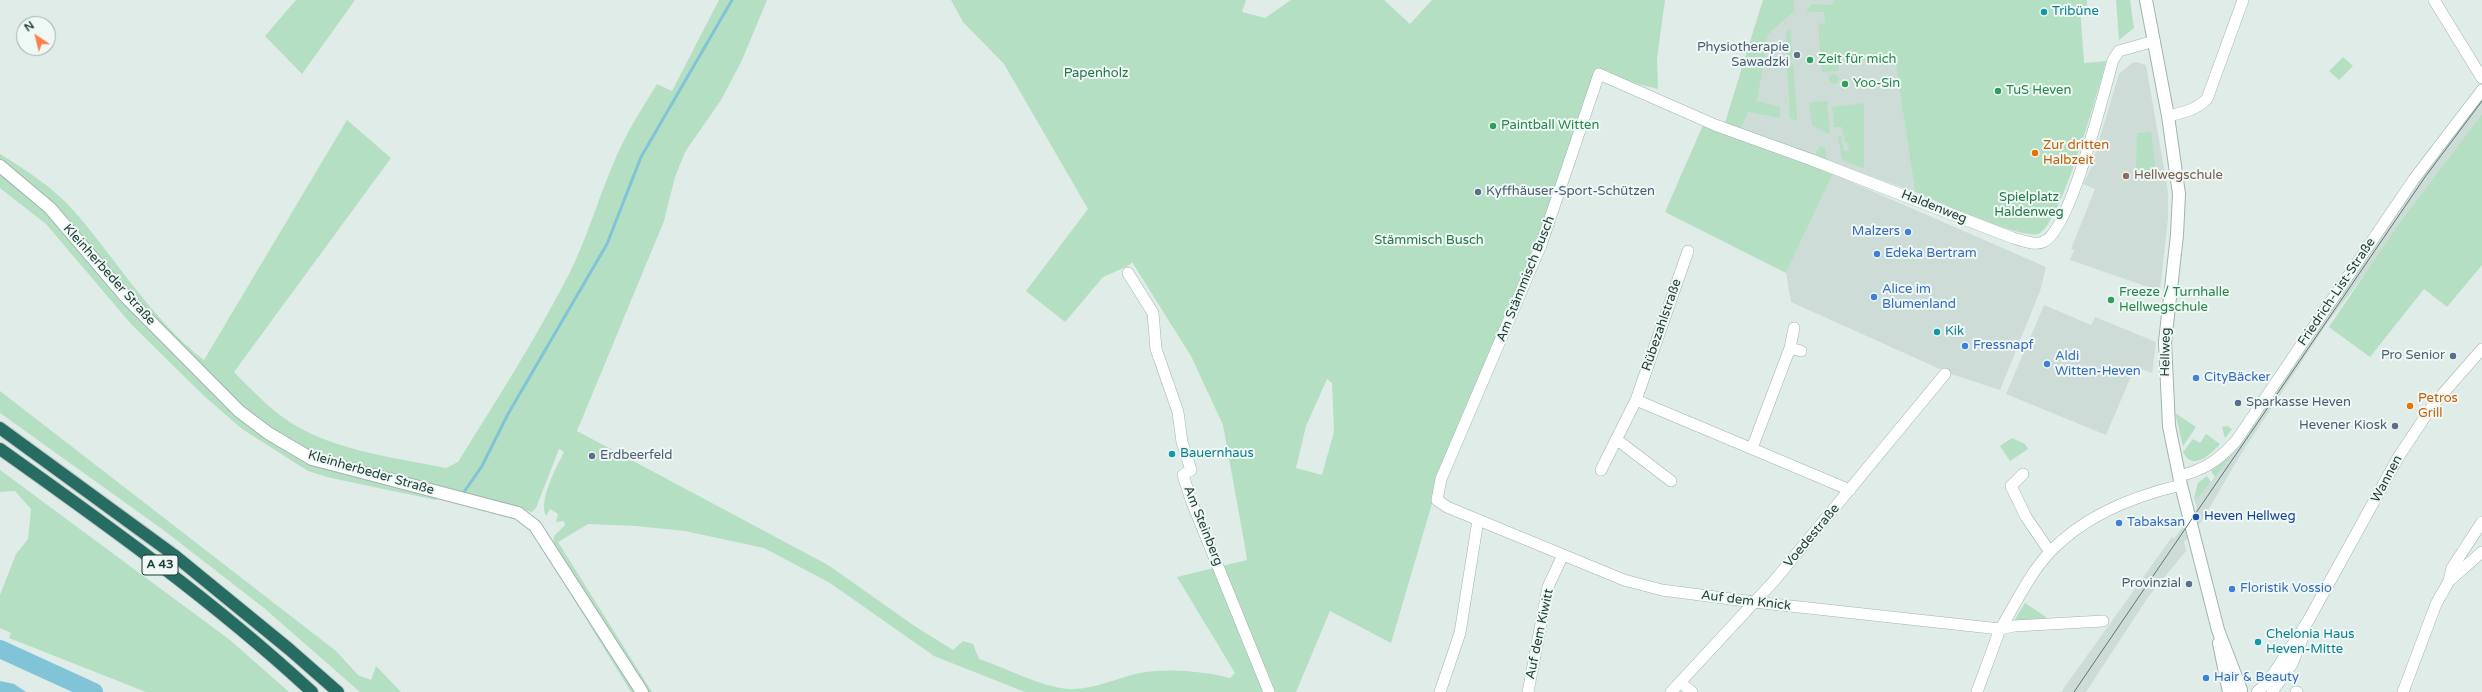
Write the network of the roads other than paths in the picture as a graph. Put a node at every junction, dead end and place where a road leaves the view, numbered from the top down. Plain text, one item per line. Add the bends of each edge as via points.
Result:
1 (2146, 0) edge
2 (2243, 0) edge
3 (2434, 0) edge
4 (2154, 41) junction
5 (1599, 74) joint
6 (2482, 78) edge
7 (2482, 90) edge
8 (2168, 116) junction
9 (0, 166) edge
10 (1688, 251) dead end
11 (1128, 273) dead end
12 (1794, 328) dead end
13 (2482, 349) edge
14 (1945, 374) dead end
15 (1636, 400) junction
16 (0, 428) edge
17 (1616, 439) junction
18 (1752, 448) junction
19 (0, 449) edge
20 (1601, 470) dead end
21 (2023, 474) dead end
22 (1441, 479) joint
23 (2180, 480) junction
24 (1671, 481) dead end
25 (1850, 490) junction
26 (1478, 520) junction
27 (2482, 522) edge
28 (2050, 552) junction
29 (2482, 552) edge
30 (1563, 555) junction
31 (2449, 581) junction
32 (1754, 602) junction
33 (2103, 621) dead end
34 (2308, 621) junction
35 (2000, 629) junction
36 (2218, 630) junction
37 (1680, 682) junction
38 (2241, 691) edge
39 (312, 692) edge
40 (338, 692) edge
41 (642, 692) edge
42 (1270, 692) edge
43 (1440, 692) edge
44 (1528, 692) edge
45 (1671, 692) edge
46 (1692, 692) edge
47 (1977, 692) edge
48 (2229, 692) edge
49 (2257, 692) edge
50 (2272, 692) edge
51 (2402, 692) edge

1 - 4 street, Hellweg
2 - 8 street via 2207,99 2201,105 2185,112
3 - 6 street
4 - 5 street, Haldenweg via 2119,51 2113,60 2083,168 2055,231 2044,242 2036,244 1714,125
4 - 8 street, Hellweg
5 - 22 street, Am Stämmisch Busch via 1541,245
7 - 23 street, Friedrich-List-Straße via 2414,179 2236,441 2215,462
8 - 23 street, Hellweg via 2179,194 2165,342 2165,378 2169,426
9 - 41 street, Kleinherbeder Straße via 50,208 126,297 239,411 268,433 312,459 518,513 527,519
10 - 15 street, Rübezahlstraße
11 - 42 street, Am Steinberg via 1153,313 1156,349 1178,412 1182,442 1191,470 1183,476 1191,500
12 - 18 street via 1796,350
13 - 34 street, Wannen via 2433,405 2399,456
14 - 25 street, Voedestraße
15 - 17 street, Rübezahlstraße
15 - 18 street
16 - 40 highway, A 43 via 174,555
17 - 20 street, Rübezahlstraße
17 - 24 street
18 - 25 street
19 - 39 highway, A 43 via 160,565
21 - 28 street via 2011,486 2026,517
22 - 26 street, Auf dem Knick via 1437,500
23 - 28 street via 2112,508
23 - 36 street, Hellweg
25 - 32 street, Voedestraße
26 - 30 street, Auf dem Knick
26 - 43 street via 1460,633
27 - 31 street via 2452,568
28 - 35 street
29 - 31 street
30 - 32 street, Auf dem Knick via 1624,580 1662,590
30 - 44 street, Auf dem Kiwitt via 1548,587
31 - 51 street via 2434,611
32 - 35 street, Auf dem Knick
32 - 37 street, Voedestraße
33 - 35 street, Auf dem Knick
34 - 49 street, Wannen via 2268,682
34 - 50 street, Wannen via 2294,658
35 - 47 street
36 - 38 street, Hellweg
36 - 48 street, Hellweg
37 - 45 street, Voedestraße
37 - 46 street

